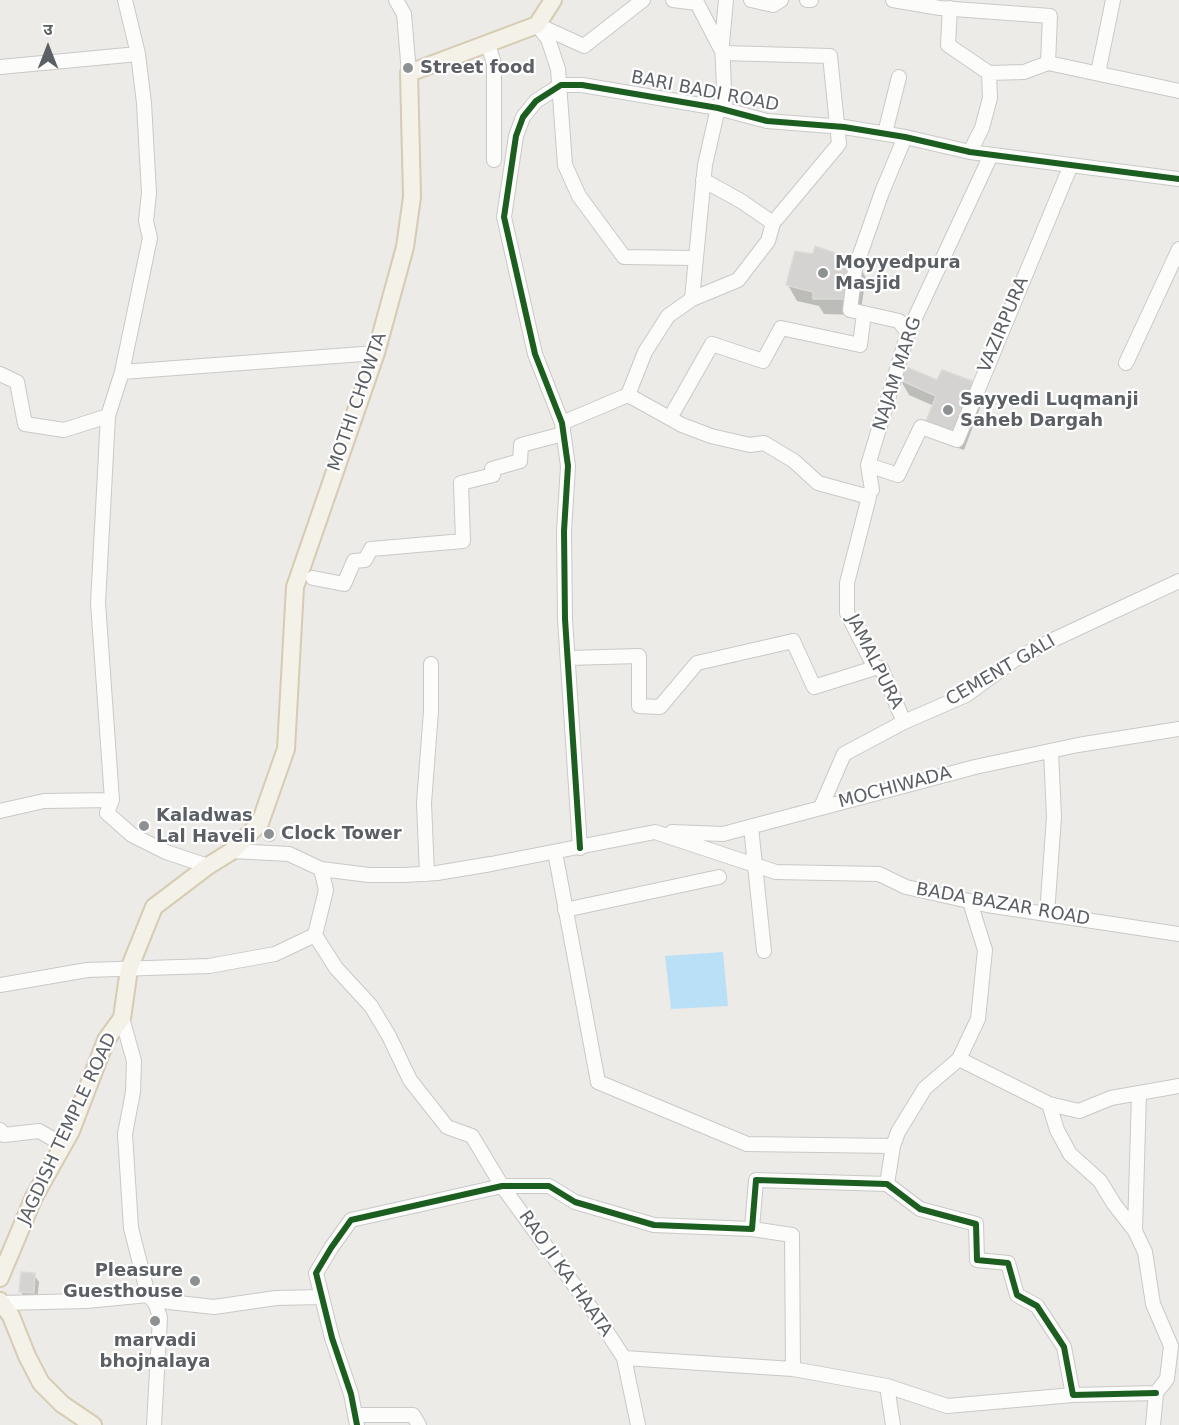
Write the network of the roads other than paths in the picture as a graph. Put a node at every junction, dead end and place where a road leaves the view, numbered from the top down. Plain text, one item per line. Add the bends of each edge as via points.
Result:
1 (125, 0) edge
2 (396, 0) edge
3 (553, 0) edge
4 (643, 0) edge
5 (673, 0) edge
6 (726, 0) edge
7 (751, 0) edge
8 (782, 0) edge
9 (893, 0) edge
10 (1113, 0) edge
11 (1006, 6) edge
12 (950, 8) junction
13 (537, 25) junction
14 (488, 44) junction
15 (723, 53) junction
16 (138, 54) junction
17 (1048, 63) junction
18 (0, 67) edge
19 (409, 73) junction
20 (989, 73) junction
21 (1098, 73) junction
22 (899, 77) dead end
23 (561, 85) junction
24 (1179, 91) edge
25 (721, 109) junction
26 (840, 127) junction
27 (885, 133) junction
28 (905, 137) junction
29 (970, 152) junction
30 (992, 155) junction
31 (494, 160) dead end
32 (1071, 165) junction
33 (1179, 179) edge
34 (703, 180) junction
35 (773, 223) junction
36 (1179, 249) edge
37 (694, 258) junction
38 (692, 299) junction
39 (864, 313) junction
40 (908, 333) junction
41 (376, 353) junction
42 (1126, 363) dead end
43 (123, 372) junction
44 (0, 374) edge
45 (628, 395) junction
46 (108, 416) junction
47 (670, 418) junction
48 (563, 429) junction
49 (868, 465) junction
50 (871, 493) junction
51 (313, 578) dead end
52 (1179, 581) edge
53 (568, 657) junction
54 (431, 664) dead end
55 (875, 668) junction
56 (904, 722) junction
57 (1179, 729) edge
58 (1051, 751) junction
59 (112, 800) junction
60 (821, 807) junction
61 (0, 811) edge
62 (752, 827) junction
63 (655, 832) junction
64 (580, 848) junction
65 (232, 851) junction
66 (555, 852) junction
67 (208, 866) junction
68 (757, 866) junction
69 (321, 869) junction
70 (427, 873) junction
71 (719, 877) dead end
72 (970, 902) junction
73 (565, 910) junction
74 (1047, 914) junction
75 (1179, 934) edge
76 (315, 935) junction
77 (764, 951) dead end
78 (129, 969) junction
79 (0, 985) edge
80 (122, 1017) junction
81 (959, 1059) junction
82 (1179, 1086) edge
83 (1139, 1093) junction
84 (1049, 1104) junction
85 (1, 1134) edge
86 (64, 1145) junction
87 (893, 1146) junction
88 (887, 1184) junction
89 (502, 1186) junction
90 (752, 1229) junction
91 (1135, 1230) junction
92 (0, 1278) edge
93 (148, 1295) junction
94 (321, 1297) junction
95 (1, 1302) edge
96 (624, 1358) junction
97 (793, 1369) junction
98 (1173, 1378) edge
99 (887, 1386) junction
100 (1156, 1393) junction
101 (1073, 1395) junction
102 (356, 1420) edge
103 (93, 1425) edge
104 (154, 1425) edge
105 (419, 1425) edge
106 (638, 1425) edge
107 (893, 1425) edge
108 (1154, 1425) edge

1 - 16 street
2 - 19 street via 404,14
3 - 13 main road
4 - 13 street via 584,46
5 - 15 street via 697,3
6 - 15 street
7 - 8 street via 773,5
9 - 12 street
10 - 21 street
11 - 12 street
11 - 17 street via 1050,16
12 - 20 street via 948,45
13 - 14 main road
13 - 23 street via 548,39
14 - 19 main road
14 - 31 street via 494,64
15 - 25 street
15 - 26 street via 830,56
16 - 18 street
16 - 43 street via 147,140 146,221 150,238
17 - 20 street via 1024,72
17 - 21 street
19 - 41 main road, MOTHI CHOWTA via 412,197 405,247
20 - 29 street via 990,98
21 - 24 street
22 - 27 street
23 - 25 street, BARI BADI ROAD via 622,91
23 - 37 street via 565,165 579,196 624,257
23 - 48 street via 536,101 523,117 508,176 504,217 535,354
25 - 26 street, BARI BADI ROAD via 767,121
25 - 34 street
26 - 27 street, BARI BADI ROAD
26 - 35 street via 839,144
27 - 28 street, BARI BADI ROAD
28 - 29 street, BARI BADI ROAD
28 - 39 street via 855,269 850,310
29 - 30 street, BARI BADI ROAD
30 - 32 street, BARI BADI ROAD
30 - 40 street, NAJAM MARG
32 - 33 street, BARI BADI ROAD
32 - 49 street, VAZIRPURA via 957,440 921,427 898,475
34 - 35 street
34 - 37 street
35 - 38 street via 768,241 738,280
36 - 42 street
37 - 38 street
38 - 45 street via 668,316 645,352
39 - 40 street via 899,321
39 - 47 street via 860,345 781,328 763,361 712,344
40 - 49 street, NAJAM MARG
41 - 43 street
41 - 65 main road, MOTHI CHOWTA via 295,587 286,749 260,823
43 - 46 street
44 - 46 street via 17,382 25,424 64,430
45 - 47 street
45 - 48 street
46 - 59 street via 98,603
47 - 50 street via 711,436 750,445 764,443 794,460 818,483
48 - 51 street via 521,445 520,460 492,469 493,475 461,483 463,541 371,549 366,560 354,561 344,584
48 - 53 street via 568,466 564,531
49 - 50 street
50 - 55 street, JAMALPURA via 847,583 847,613
52 - 56 street, CEMENT GALI via 1014,660 966,695
53 - 55 street via 639,656 639,706 660,707 697,663 793,641 814,687
53 - 64 street
54 - 70 street via 424,803
55 - 56 street, JAMALPURA via 880,668
56 - 60 street, CEMENT GALI via 844,754
57 - 58 street, MOCHIWADA
58 - 60 street, MOCHIWADA
58 - 74 street via 1054,817
59 - 61 street via 44,801
59 - 67 street via 107,813 132,835
60 - 62 street, MOCHIWADA
62 - 63 street, MOCHIWADA via 723,834
62 - 68 street
63 - 64 street
63 - 68 street, BADA BAZAR ROAD
64 - 66 street
65 - 67 main road, MOTHI CHOWTA
65 - 69 street via 289,854
66 - 70 street
66 - 73 street
67 - 78 main road, JAGDISH TEMPLE ROAD via 154,907
68 - 72 street, BADA BAZAR ROAD via 776,872 879,874 906,887
68 - 77 street
69 - 70 street via 369,875
69 - 76 street via 326,890
71 - 73 street
72 - 74 street, BADA BAZAR ROAD
72 - 81 street via 985,950 978,1019
73 - 87 street via 598,1082 747,1144
74 - 75 street, BADA BAZAR ROAD
76 - 78 street via 275,954 210,966
76 - 89 street, RAO JI KA HAATA via 336,968 371,1006 410,1080 447,1127 472,1136
78 - 79 street via 87,969
78 - 80 main road, JAGDISH TEMPLE ROAD
80 - 86 main road, JAGDISH TEMPLE ROAD via 106,1040
80 - 93 street via 134,1061 125,1134 131,1228
81 - 84 street
81 - 87 street via 925,1088
82 - 83 street
83 - 84 street via 1111,1098 1079,1111
83 - 91 street
84 - 91 street via 1070,1154 1100,1181
85 - 86 street via 39,1131
86 - 92 main road, JAGDISH TEMPLE ROAD via 34,1197
87 - 88 street
88 - 90 street via 756,1180
88 - 101 street via 921,1209 976,1224 977,1260 1008,1263 1017,1295 1037,1306 1064,1347
89 - 90 street via 549,1186 575,1202 654,1225
89 - 94 street via 351,1220 316,1273
89 - 96 street, RAO JI KA HAATA
90 - 97 street via 792,1235
91 - 98 street via 1145,1252 1153,1304 1171,1346
93 - 94 street via 169,1302 214,1307 276,1298
93 - 95 street
93 - 104 street via 160,1318
94 - 102 street
95 - 103 main road via 41,1383 62,1404
96 - 97 street
96 - 106 street, RAO JI KA HAATA
97 - 99 street
98 - 100 street
99 - 101 street via 947,1406
99 - 107 street
100 - 101 street
100 - 108 street
102 - 105 street via 412,1414

